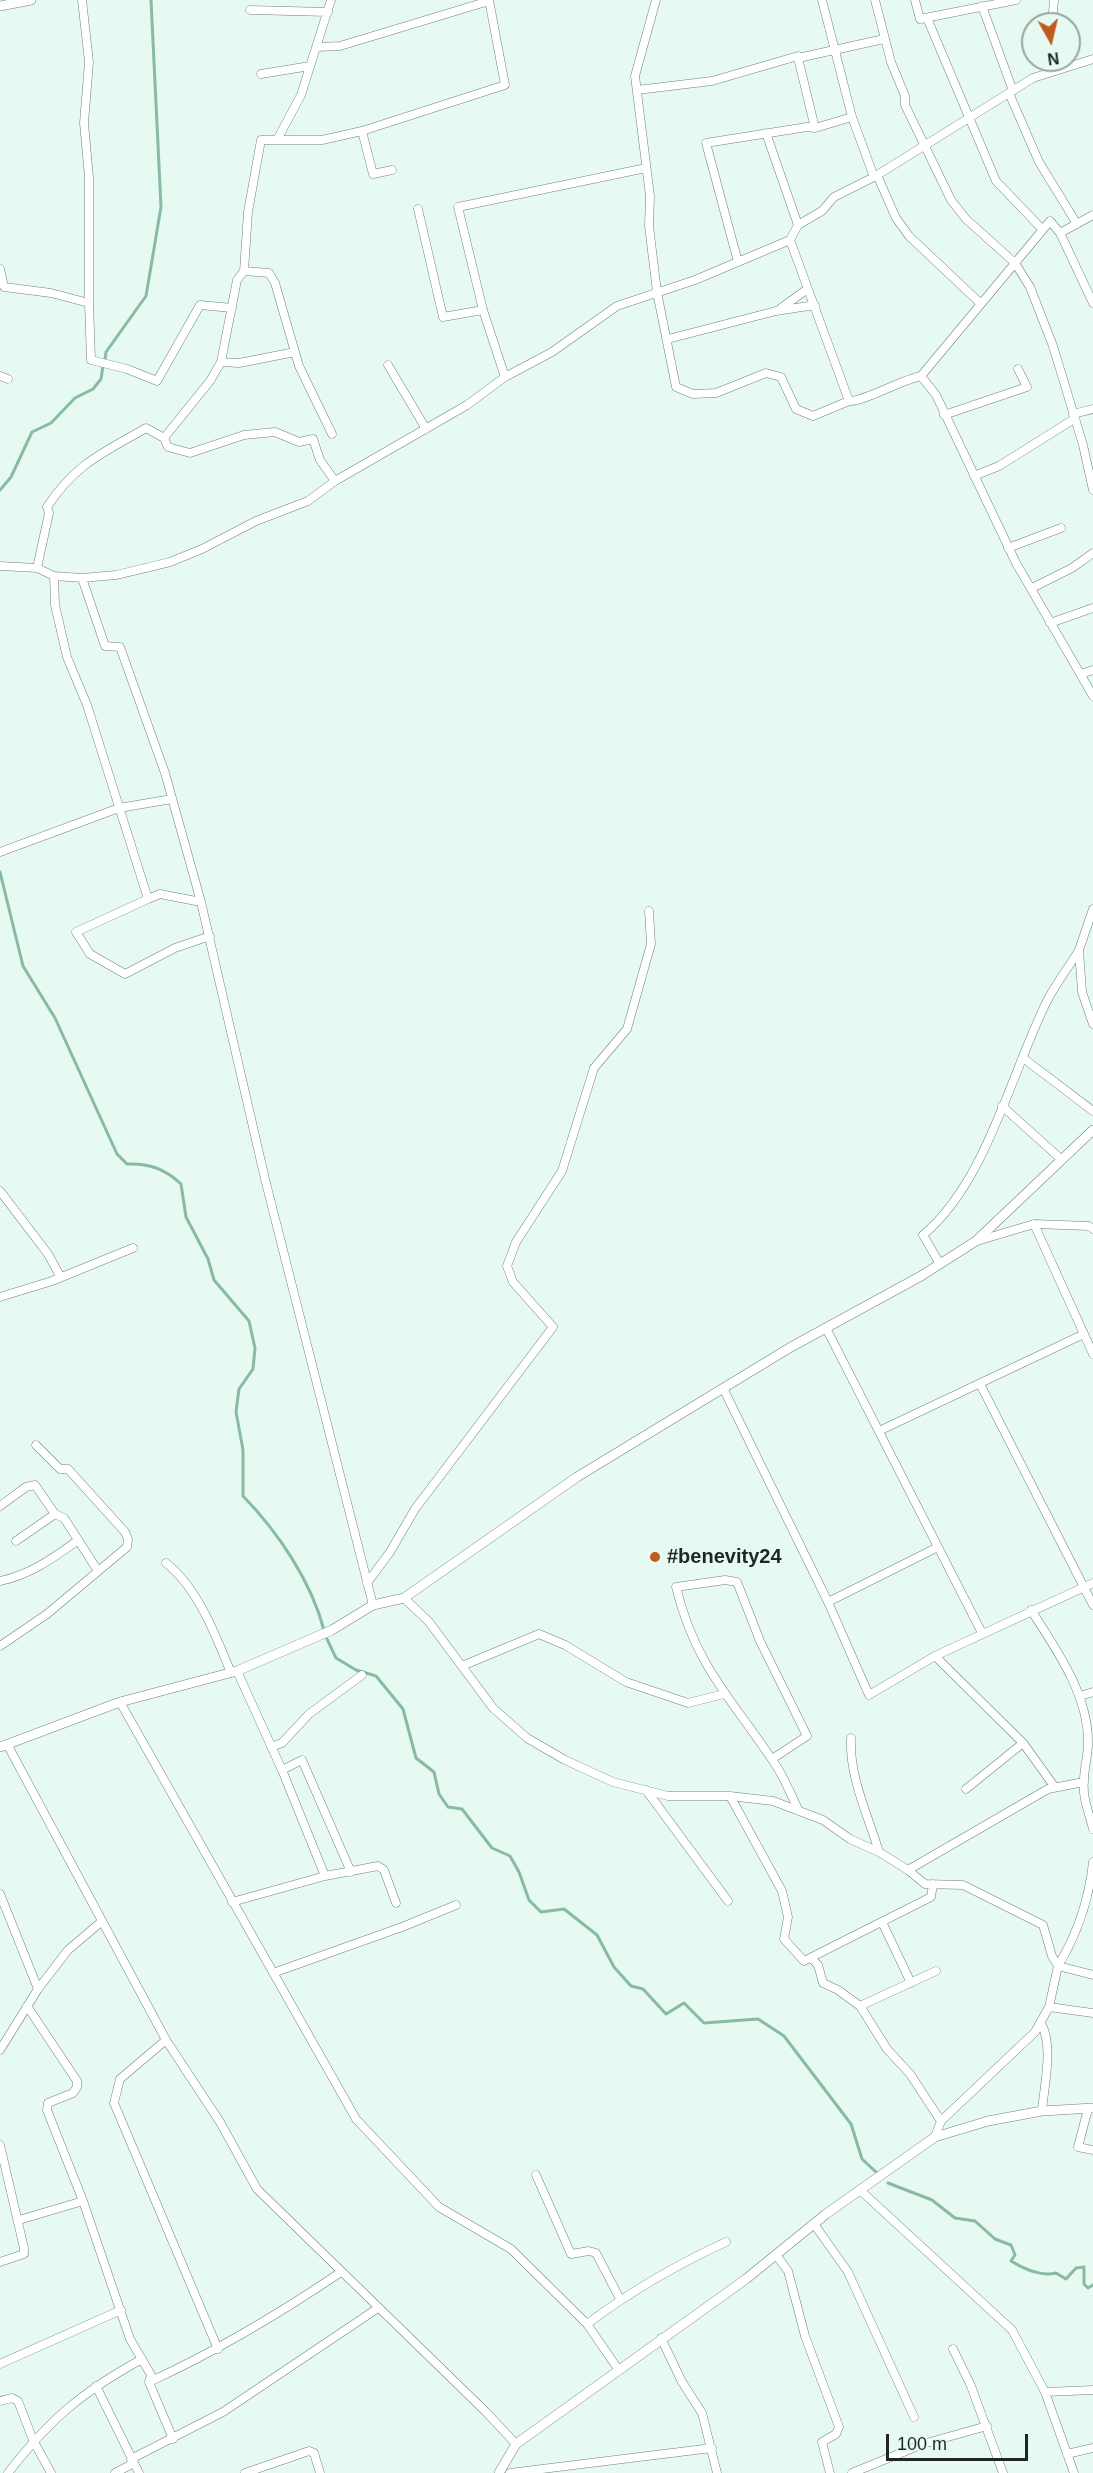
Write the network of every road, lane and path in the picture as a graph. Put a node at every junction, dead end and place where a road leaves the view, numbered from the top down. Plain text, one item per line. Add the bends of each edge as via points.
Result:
1 (31, 0) edge
2 (82, 0) edge
3 (331, 0) edge
4 (656, 0) edge
5 (822, 0) edge
6 (875, 0) edge
7 (915, 0) edge
8 (1016, 0) edge
9 (489, 1) edge
10 (0, 6) edge
11 (982, 6) junction
12 (250, 10) dead end
13 (328, 12) junction
14 (927, 18) junction
15 (884, 39) junction
16 (316, 47) junction
17 (834, 50) junction
18 (798, 58) junction
19 (310, 66) junction
20 (1050, 72) edge
21 (261, 74) dead end
22 (637, 90) junction
23 (1011, 92) junction
24 (852, 117) junction
25 (968, 118) junction
26 (815, 128) junction
27 (362, 131) junction
28 (766, 133) junction
29 (277, 140) junction
30 (925, 146) junction
31 (646, 168) junction
32 (392, 170) dead end
33 (875, 176) junction
34 (418, 209) dead end
35 (1093, 215) edge
36 (1077, 224) junction
37 (798, 225) junction
38 (1042, 229) junction
39 (1060, 233) junction
40 (790, 240) junction
41 (738, 262) junction
42 (1015, 263) junction
43 (0, 269) edge
44 (244, 271) junction
45 (1093, 277) edge
46 (1083, 281) junction
47 (806, 290) junction
48 (657, 292) junction
49 (89, 303) junction
50 (980, 303) junction
51 (1093, 303) edge
52 (815, 305) junction
53 (232, 308) junction
54 (483, 310) junction
55 (776, 311) junction
56 (668, 339) junction
57 (295, 352) junction
58 (220, 362) junction
59 (387, 365) dead end
60 (1018, 369) dead end
61 (921, 376) junction
62 (505, 377) junction
63 (849, 401) junction
64 (1093, 409) edge
65 (944, 415) junction
66 (1074, 416) junction
67 (426, 429) junction
68 (332, 434) dead end
69 (164, 438) junction
70 (1089, 453) edge
71 (974, 476) junction
72 (335, 481) junction
73 (1093, 490) edge
74 (1061, 528) dead end
75 (1008, 548) junction
76 (1093, 553) edge
77 (0, 566) edge
78 (37, 568) junction
79 (54, 576) junction
80 (82, 578) junction
81 (1032, 588) junction
82 (1093, 608) edge
83 (1050, 622) junction
84 (1093, 669) edge
85 (1081, 674) junction
86 (1093, 696) edge
87 (172, 799) junction
88 (119, 808) junction
89 (0, 852) edge
90 (148, 899) junction
91 (201, 902) junction
92 (1093, 909) edge
93 (649, 911) dead end
94 (210, 936) junction
95 (1079, 950) junction
96 (1092, 1019) edge
97 (1023, 1058) junction
98 (1002, 1106) junction
99 (1093, 1111) edge
100 (1093, 1130) edge
101 (1062, 1160) junction
102 (0, 1191) edge
103 (1034, 1224) junction
104 (1092, 1228) edge
105 (976, 1241) junction
106 (133, 1248) dead end
107 (940, 1264) junction
108 (60, 1276) junction
109 (0, 1297) edge
110 (826, 1328) junction
111 (1084, 1334) junction
112 (1093, 1354) edge
113 (980, 1384) junction
114 (723, 1388) junction
115 (879, 1431) junction
116 (36, 1445) dead end
117 (0, 1506) edge
118 (55, 1514) junction
119 (16, 1541) dead end
120 (77, 1541) junction
121 (938, 1547) junction
122 (165, 1563) dead end
123 (98, 1571) junction
124 (0, 1581) edge
125 (368, 1583) junction
126 (1093, 1583) edge
127 (1083, 1588) junction
128 (404, 1598) junction
129 (828, 1602) junction
130 (373, 1605) junction
131 (1093, 1605) edge
132 (1030, 1610) junction
133 (982, 1633) junction
134 (0, 1646) edge
135 (934, 1656) junction
136 (462, 1666) junction
137 (234, 1672) junction
138 (362, 1675) dead end
139 (1093, 1692) edge
140 (724, 1694) junction
141 (1080, 1696) junction
142 (120, 1702) junction
143 (851, 1738) dead end
144 (1023, 1743) junction
145 (3, 1745) edge
146 (270, 1747) junction
147 (772, 1759) junction
148 (282, 1770) junction
149 (1084, 1782) junction
150 (1054, 1786) junction
151 (966, 1789) dead end
152 (646, 1790) junction
153 (730, 1796) junction
154 (799, 1810) junction
155 (1093, 1829) edge
156 (879, 1852) junction
157 (1093, 1862) edge
158 (908, 1870) junction
159 (351, 1872) junction
160 (325, 1876) junction
161 (933, 1884) junction
162 (0, 1897) edge
163 (729, 1901) dead end
164 (232, 1902) junction
165 (396, 1903) dead end
166 (456, 1905) dead end
167 (101, 1922) junction
168 (882, 1922) junction
169 (811, 1958) junction
170 (1058, 1966) junction
171 (936, 1971) dead end
172 (273, 1973) junction
173 (1092, 1973) edge
174 (911, 1983) junction
175 (38, 1989) junction
176 (27, 2006) junction
177 (860, 2006) junction
178 (1049, 2007) junction
179 (1093, 2013) edge
180 (1041, 2023) junction
181 (166, 2040) junction
182 (0, 2049) edge
183 (1091, 2108) edge
184 (1042, 2111) junction
185 (941, 2121) junction
186 (935, 2137) junction
187 (0, 2145) edge
188 (1093, 2150) edge
189 (536, 2175) dead end
190 (860, 2190) junction
191 (83, 2201) junction
192 (19, 2220) junction
193 (814, 2224) junction
194 (726, 2242) dead end
195 (776, 2255) junction
196 (0, 2262) edge
197 (341, 2272) junction
198 (620, 2299) junction
199 (378, 2308) junction
200 (121, 2310) junction
201 (587, 2324) junction
202 (661, 2338) junction
203 (218, 2349) junction
204 (953, 2349) dead end
205 (142, 2359) junction
206 (0, 2364) edge
207 (618, 2369) junction
208 (149, 2382) junction
209 (96, 2386) junction
210 (1093, 2390) edge
211 (1046, 2392) junction
212 (0, 2401) edge
213 (914, 2417) dead end
214 (987, 2426) junction
215 (173, 2439) junction
216 (33, 2440) junction
217 (516, 2444) junction
218 (712, 2448) junction
219 (1093, 2448) edge
220 (1067, 2454) junction
221 (131, 2459) junction
222 (8, 2473) edge
223 (51, 2473) edge
224 (115, 2473) edge
225 (139, 2473) edge
226 (244, 2473) edge
227 (320, 2473) edge
228 (500, 2473) edge
229 (510, 2473) edge
230 (717, 2473) edge
231 (830, 2473) edge
232 (852, 2473) edge
233 (1003, 2473) edge
234 (1074, 2473) edge

1 - 10 street
2 - 49 street via 89,62 84,123 89,177
3 - 13 street
4 - 22 street via 635,76
5 - 17 street
6 - 15 street
7 - 14 street via 920,19
8 - 11 street
9 - 16 street via 340,46
9 - 27 street via 505,85
11 - 14 street
11 - 23 street
12 - 13 street
13 - 16 street
14 - 25 street
15 - 17 street
15 - 30 street via 905,105
16 - 19 street
17 - 18 street
17 - 24 street
18 - 22 street via 712,81
18 - 26 street
19 - 21 street
19 - 29 street via 301,95
20 - 23 street
22 - 31 street
23 - 25 street
23 - 36 street via 1039,162
24 - 26 street
24 - 33 street
25 - 30 street
25 - 38 street via 996,181
26 - 28 street
27 - 29 street via 322,140
27 - 32 street via 373,174
28 - 37 street
28 - 41 street via 706,143
29 - 44 street via 261,140 248,212
30 - 33 street
30 - 42 street via 951,200 966,219
31 - 48 street
31 - 54 street via 458,207
33 - 37 street via 834,198 822,211
33 - 50 street via 909,236
34 - 54 street via 443,317
35 - 36 street
36 - 39 street
37 - 40 street
38 - 39 street via 1050,221
38 - 42 street
39 - 46 street
40 - 41 street
40 - 47 street
41 - 48 street
42 - 50 street
42 - 66 street via 1046,325
43 - 49 street via 4,286
44 - 53 street via 237,280
44 - 57 street via 269,273 283,304
45 - 46 street
46 - 51 street
47 - 52 street
47 - 55 street
48 - 56 street
48 - 62 street via 617,306 552,352
49 - 53 street via 91,360 157,381 200,305
50 - 61 street
52 - 55 street
52 - 63 street
53 - 58 street
54 - 62 street
55 - 56 street
56 - 63 street via 676,387 683,392 716,393 766,373 781,377 796,410 813,416
57 - 58 street via 239,363
57 - 68 street
58 - 69 street via 210,381
59 - 67 street
60 - 65 street via 1027,387
61 - 63 street
61 - 65 street via 936,395
62 - 67 street
64 - 66 street
65 - 71 street
66 - 70 street
66 - 71 street via 999,466
67 - 72 street
69 - 72 street via 168,447 190,453 244,435 275,432 299,442 313,439 320,460
69 - 78 street via 146,428 75,471 47,507
70 - 73 street
71 - 75 street
72 - 80 street via 308,501 170,562 116,575
74 - 75 street
75 - 81 street
76 - 81 street
77 - 78 street
78 - 79 street
79 - 80 street
79 - 88 street via 55,605 67,657 87,705
80 - 87 street via 105,646 120,647
81 - 83 street
82 - 83 street
83 - 85 street
84 - 85 street
85 - 86 street
87 - 88 street
87 - 91 street
88 - 89 street
88 - 90 street
90 - 91 street via 160,894
90 - 94 street via 76,932 90,954 126,974 153,958
91 - 94 street
92 - 95 street
93 - 125 street via 651,944 627,1029 594,1068 562,1172 516,1242 507,1266 513,1282 553,1327 414,1509
94 - 125 street via 265,1179
95 - 96 street via 1082,992
95 - 97 street via 1048,1000
97 - 98 street
97 - 99 street
98 - 101 street
98 - 107 street via 965,1184 923,1235
100 - 101 street
101 - 105 street
102 - 108 street
103 - 104 street
103 - 105 street
103 - 111 street
105 - 107 street
106 - 108 street
107 - 110 street
108 - 109 street
110 - 114 street
110 - 115 street
111 - 112 street
111 - 113 street
113 - 115 street
113 - 127 street
114 - 128 street via 541,1500
114 - 129 street
115 - 121 street
116 - 123 street via 60,1469 68,1469 125,1532 128,1548
117 - 118 street via 35,1485
118 - 119 street
118 - 120 street via 64,1518
120 - 123 street
120 - 124 street via 35,1569
121 - 129 street
121 - 133 street
122 - 137 street via 208,1619
123 - 134 street
125 - 130 street
126 - 127 street
127 - 131 street
127 - 132 street
128 - 130 street
128 - 136 street via 429,1622
129 - 135 street via 869,1695
130 - 137 street via 332,1630
132 - 133 street
132 - 141 street
133 - 135 street
135 - 144 street
136 - 140 street via 539,1634 626,1682 688,1703
136 - 152 street via 493,1708 527,1738 613,1782
137 - 142 street
137 - 146 street
138 - 146 street via 309,1714 282,1743
139 - 141 street
140 - 147 street
140 - 147 street via 699,1654 676,1587 737,1582 760,1641 807,1736
141 - 149 street via 1088,1744
142 - 145 street
142 - 164 street
143 - 156 street via 855,1778
144 - 150 street
144 - 151 street
145 - 167 street
146 - 148 street
147 - 154 street
148 - 159 street via 302,1760
148 - 160 street
149 - 150 street
149 - 155 street via 1087,1815
150 - 158 street
152 - 153 street via 668,1796
152 - 163 street
153 - 154 street via 773,1801
153 - 169 street via 782,1891 788,1917 784,1939 804,1961
154 - 156 street
156 - 158 street
157 - 170 street via 1084,1910
158 - 161 street via 925,1884
159 - 160 street
159 - 165 street via 380,1867
160 - 164 street
161 - 168 street via 931,1897
161 - 170 street via 963,1885 1043,1925
162 - 175 street
164 - 172 street
166 - 172 street
167 - 175 street via 68,1950
167 - 181 street
168 - 169 street
168 - 174 street
169 - 177 street via 818,1965 823,1983
170 - 173 street
170 - 178 street
171 - 174 street
172 - 201 street via 356,2119 381,2147 439,2207 511,2249
174 - 177 street
175 - 176 street
176 - 182 street
176 - 191 street via 77,2081 73,2093 48,2103 47,2110
177 - 185 street
178 - 179 street
178 - 180 street
180 - 184 street via 1047,2059
180 - 185 street
181 - 197 street via 220,2122 257,2189
181 - 203 street via 120,2079 114,2103
183 - 184 street
183 - 188 street via 1078,2147
184 - 186 street via 988,2121
185 - 186 street
186 - 190 street
187 - 192 street
189 - 198 street via 571,2254 596,2253
190 - 193 street
190 - 211 street via 1012,2331
191 - 192 street
191 - 200 street
192 - 196 street via 24,2254
193 - 195 street
193 - 213 street via 848,2272
194 - 198 street
195 - 202 street
195 - 231 street via 788,2271 806,2336 839,2427 836,2434 822,2442
197 - 199 street
197 - 203 street
198 - 201 street
199 - 215 street via 223,2412
199 - 217 street
200 - 205 street via 130,2339
200 - 206 street
201 - 207 street
202 - 207 street
202 - 218 street via 702,2413
203 - 208 street
204 - 214 street
205 - 208 street via 151,2375
205 - 209 street
207 - 217 street
208 - 215 street
209 - 216 street via 67,2406
209 - 221 street
210 - 211 street
211 - 220 street
212 - 216 street via 18,2401
214 - 232 street via 924,2444
214 - 233 street
215 - 221 street
216 - 222 street
216 - 223 street
217 - 228 street
218 - 229 street
218 - 230 street
219 - 220 street
220 - 234 street
221 - 224 street via 132,2464
221 - 225 street
226 - 227 street via 309,2451 314,2453

